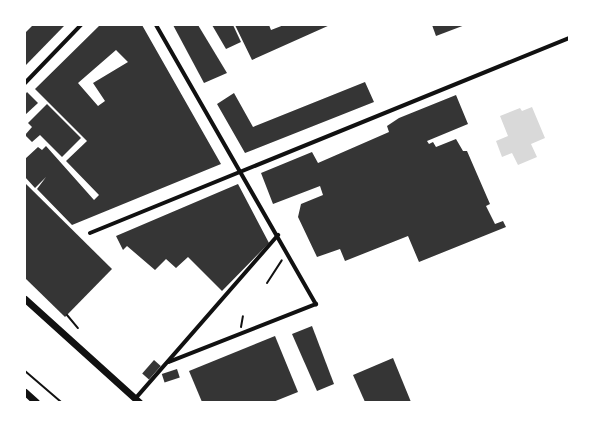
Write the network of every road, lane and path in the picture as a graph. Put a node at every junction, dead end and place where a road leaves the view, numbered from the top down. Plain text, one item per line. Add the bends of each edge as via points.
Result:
1 (81, 25) edge
2 (156, 25) edge
3 (569, 38) edge
4 (25, 83) edge
5 (239, 170) junction
6 (90, 233) dead end
7 (278, 235) junction
8 (287, 252) junction
9 (268, 283) dead end
10 (25, 299) edge
11 (316, 304) joint
12 (67, 315) dead end
13 (78, 328) dead end
14 (168, 362) junction
15 (25, 371) edge
16 (25, 392) edge
17 (137, 400) edge
18 (36, 402) edge
19 (61, 402) edge

1 - 4 street
2 - 5 street
3 - 5 street
5 - 6 street
5 - 7 street
7 - 8 street
7 - 14 street
8 - 9 path
8 - 11 street
10 - 17 street
11 - 14 street
12 - 13 path
14 - 17 street
15 - 19 path
16 - 18 street

